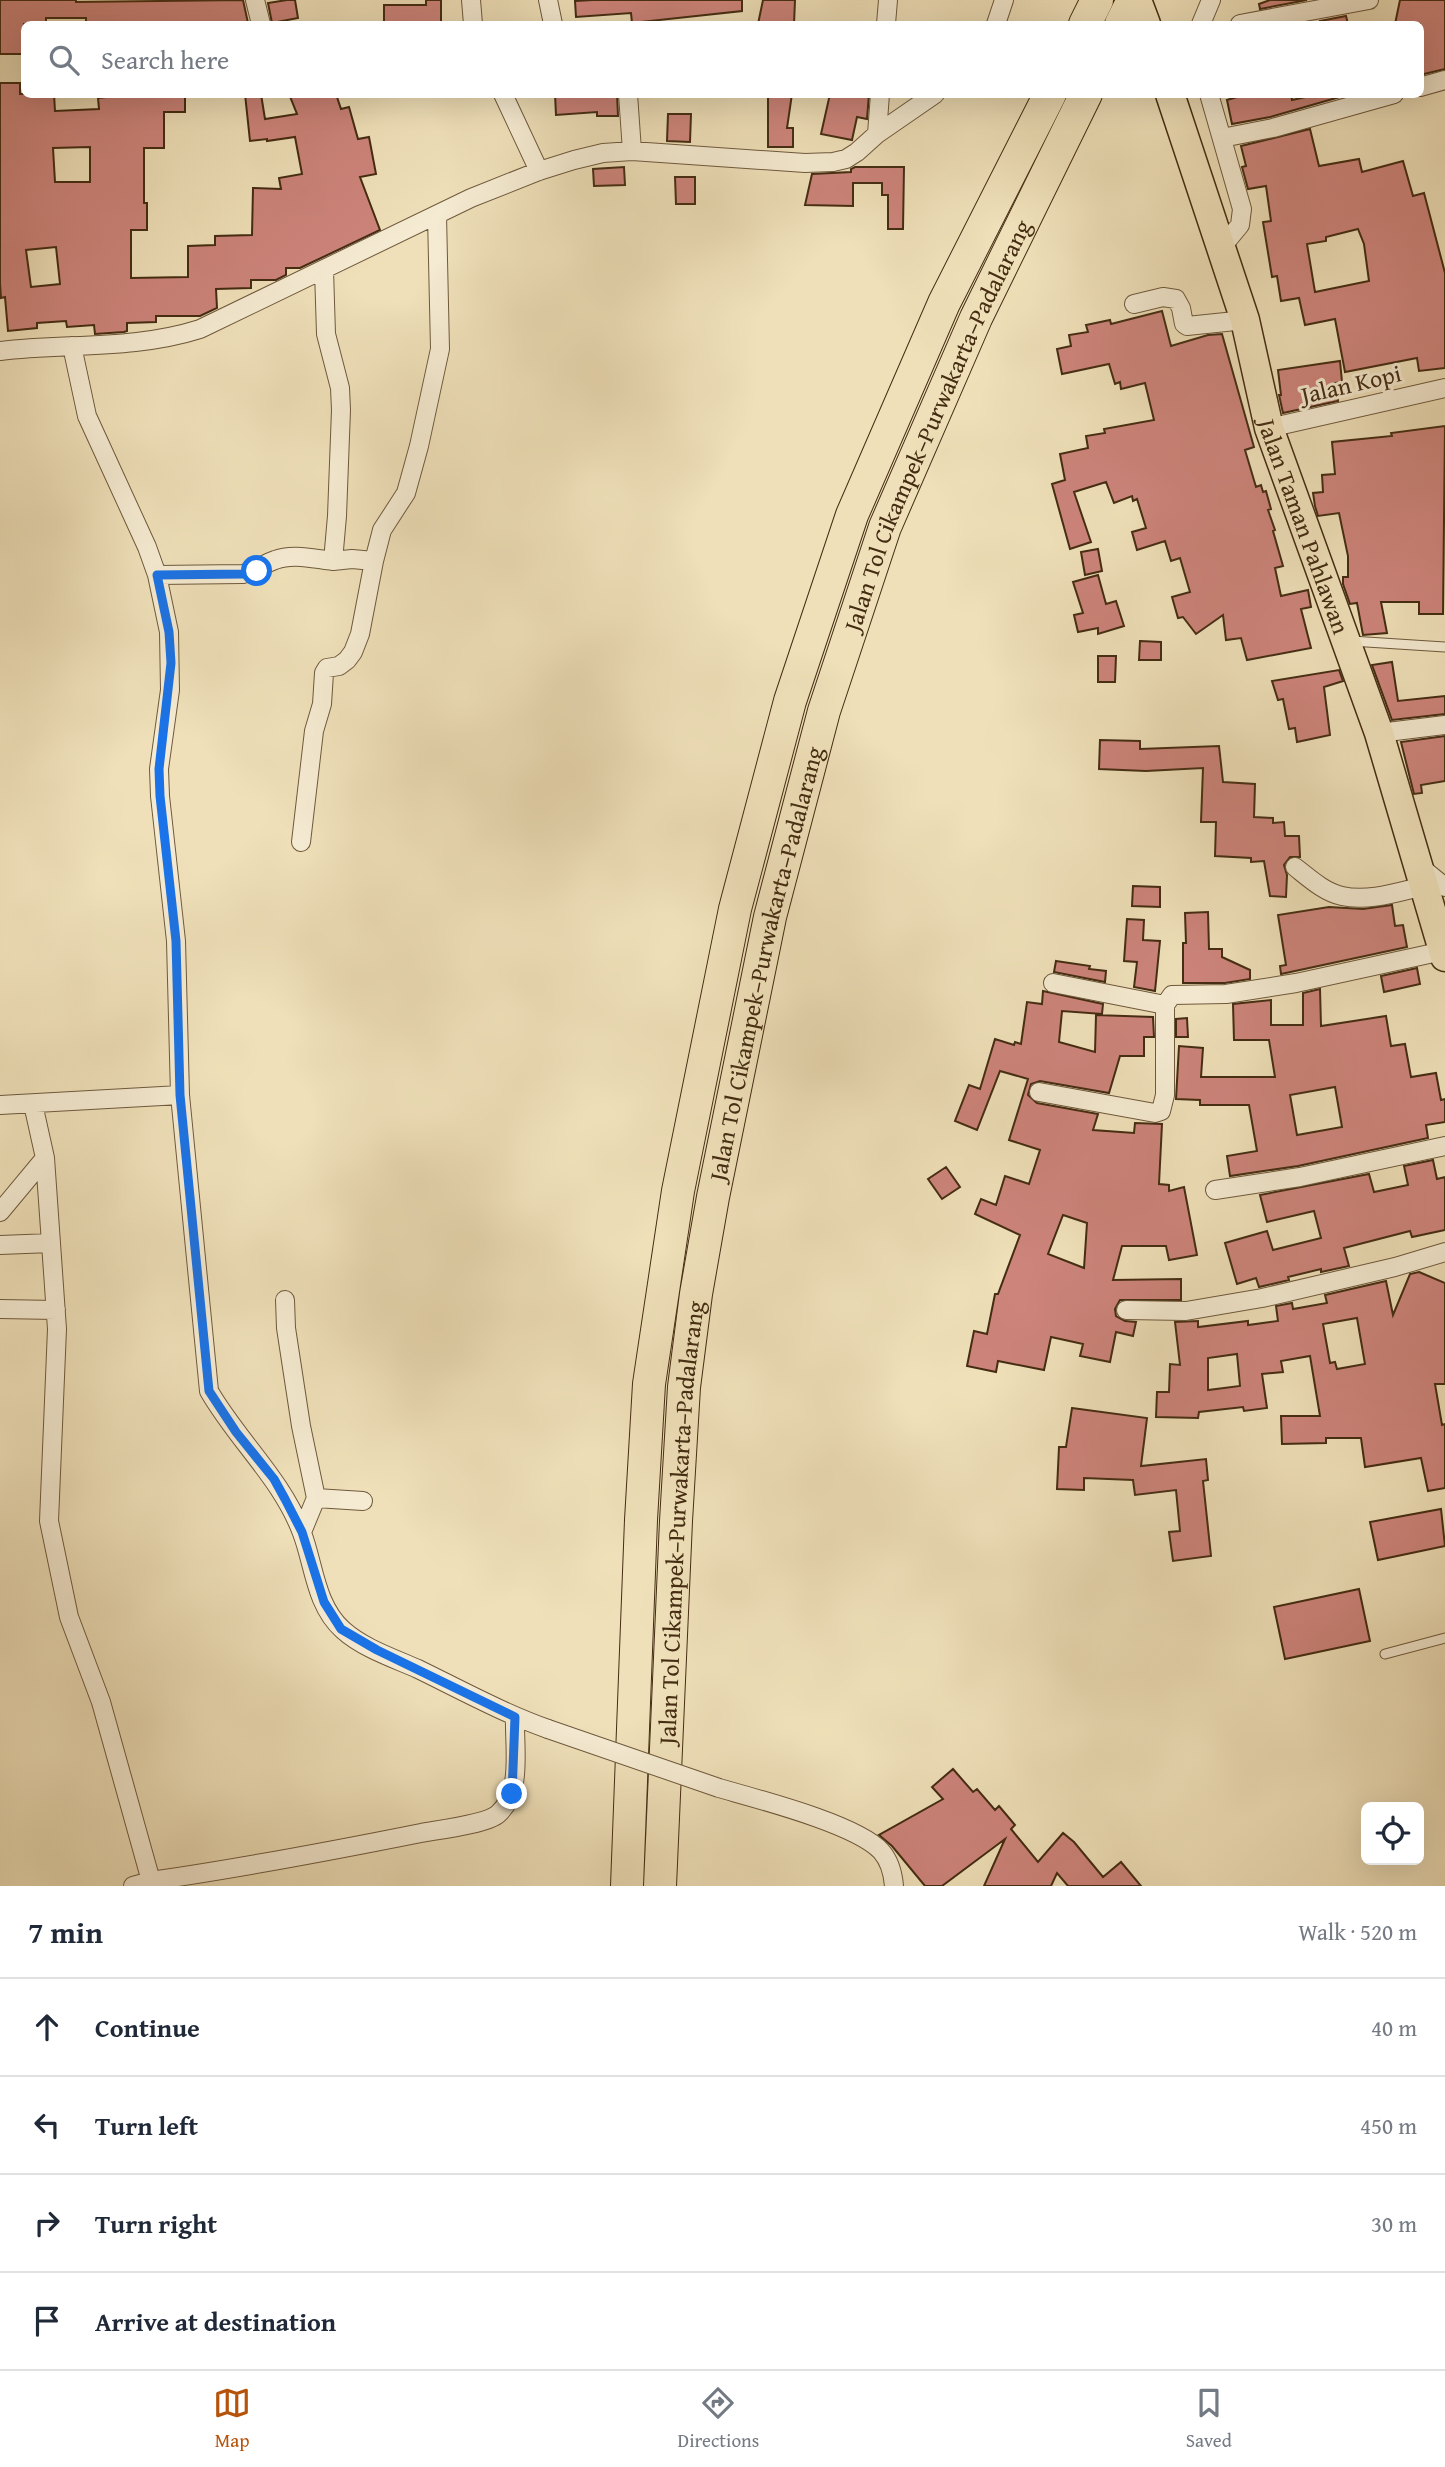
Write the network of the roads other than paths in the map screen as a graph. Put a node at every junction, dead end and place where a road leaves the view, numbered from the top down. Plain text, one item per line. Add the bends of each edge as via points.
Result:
1 (255, 0) edge
2 (471, 0) edge
3 (548, 0) edge
4 (888, 0) edge
5 (1004, 0) edge
6 (1097, 0) edge
7 (1135, 0) edge
8 (1211, 0) edge
9 (1369, 0) edge
10 (260, 21) edge
11 (473, 21) edge
12 (552, 21) edge
13 (886, 21) edge
14 (997, 21) edge
15 (1086, 21) edge
16 (1123, 21) edge
17 (1145, 21) edge
18 (1201, 21) edge
19 (1256, 21) edge
20 (1445, 80) edge
21 (1424, 86) edge
22 (505, 98) edge
23 (628, 98) edge
24 (880, 98) edge
25 (929, 98) edge
26 (1048, 98) edge
27 (1084, 98) edge
28 (1171, 98) edge
29 (1210, 98) edge
30 (1380, 98) edge
31 (877, 134) junction
32 (1222, 138) junction
33 (632, 151) junction
34 (539, 171) junction
35 (437, 215) junction
36 (1221, 248) junction
37 (324, 270) junction
38 (1134, 304) dead end
39 (1245, 320) junction
40 (72, 346) junction
41 (0, 351) edge
42 (1445, 388) edge
43 (1269, 428) junction
44 (333, 561) junction
45 (374, 561) junction
46 (157, 575) junction
47 (1346, 641) junction
48 (1445, 647) edge
49 (1445, 724) edge
50 (1379, 733) junction
51 (301, 842) dead end
52 (1295, 867) dead end
53 (1429, 879) edge
54 (1442, 939) edge
55 (1053, 983) dead end
56 (1165, 1005) junction
57 (1039, 1092) dead end
58 (180, 1095) junction
59 (33, 1104) junction
60 (0, 1105) edge
61 (1445, 1146) edge
62 (45, 1157) junction
63 (1215, 1190) dead end
64 (0, 1212) edge
65 (51, 1243) junction
66 (0, 1245) edge
67 (1445, 1252) edge
68 (285, 1300) dead end
69 (0, 1308) edge
70 (56, 1310) junction
71 (1126, 1310) dead end
72 (316, 1498) junction
73 (363, 1501) dead end
74 (302, 1532) junction
75 (1445, 1638) edge
76 (1385, 1654) dead end
77 (515, 1717) junction
78 (142, 1883) edge
79 (627, 1886) edge
80 (660, 1886) edge
81 (894, 1886) edge

1 - 10 street
2 - 11 street
3 - 12 street
4 - 13 street
5 - 14 street
6 - 15 highway
7 - 16 highway
7 - 17 main road
8 - 18 street
9 - 19 street
20 - 21 street
22 - 34 street
23 - 33 street
24 - 31 street
25 - 31 street
26 - 79 highway, Jalan Tol Cikampek–Purwakarta–Padalarang via 944,303 852,515 790,701 735,909 678,1191 649,1384
27 - 80 highway, Jalan Tol Cikampek–Purwakarta–Padalarang via 976,318 885,527 824,711 770,917 713,1197 684,1387
28 - 36 main road, Jalan Taman Pahlawan
29 - 32 street
30 - 32 street
31 - 33 street via 857,152 833,162 766,162
32 - 36 street via 1242,216
33 - 34 street via 603,153
34 - 35 street
35 - 37 street
35 - 45 street via 441,330 437,366 406,493 382,530
36 - 39 main road, Jalan Taman Pahlawan
37 - 40 street via 176,337
37 - 44 street via 326,334 341,410
38 - 39 street via 1163,297 1176,299 1187,327
39 - 43 main road, Jalan Taman Pahlawan
40 - 41 street
40 - 46 street via 87,416
42 - 43 street, Jalan Kopi
43 - 47 main road, Jalan Taman Pahlawan
44 - 45 street
44 - 46 street via 289,556 243,574
45 - 51 street via 353,652 324,673
46 - 58 street via 170,648 170,690 159,769 176,941
47 - 48 lane
47 - 50 main road, Jalan Taman Pahlawan
49 - 50 street
50 - 53 main road, Jalan Taman Pahlawan
52 - 53 street via 1341,896 1370,898
53 - 54 main road, Jalan Taman Pahlawan
54 - 56 street via 1296,983 1226,994 1172,995
55 - 56 street
56 - 57 street via 1161,1111
58 - 59 street
58 - 74 street via 209,1391 274,1479
59 - 60 street
59 - 62 street
61 - 63 street
62 - 64 street
62 - 65 street
65 - 66 street
65 - 70 street
67 - 71 street via 1262,1298 1186,1311
68 - 72 street via 301,1426
69 - 70 street
70 - 78 street via 49,1521 69,1618 101,1702
72 - 73 street
72 - 74 street
74 - 77 street via 324,1602 341,1629
75 - 76 lane
77 - 78 street via 512,1794 496,1816 272,1862
77 - 81 street, bridge via 859,1836 884,1854

